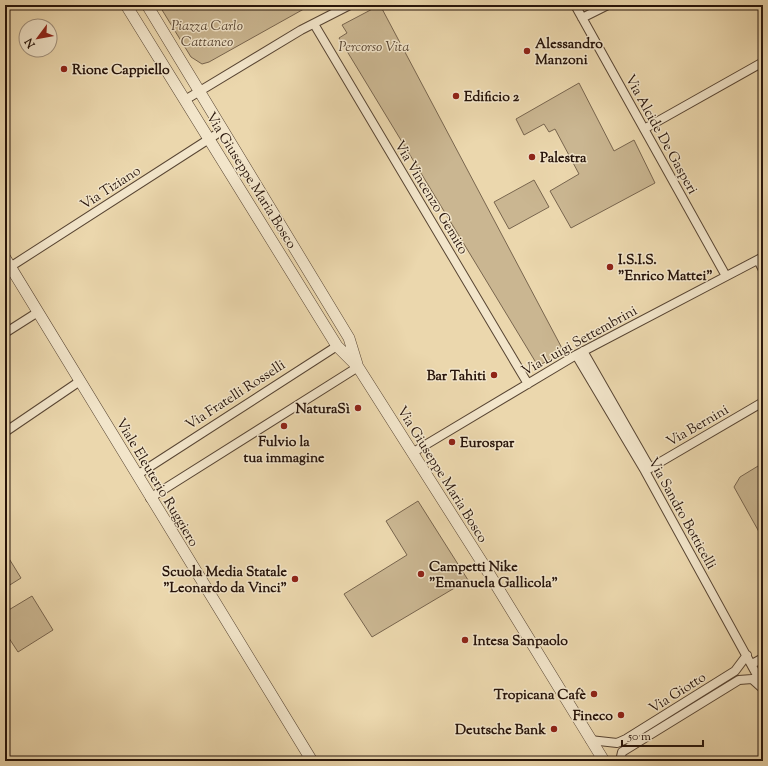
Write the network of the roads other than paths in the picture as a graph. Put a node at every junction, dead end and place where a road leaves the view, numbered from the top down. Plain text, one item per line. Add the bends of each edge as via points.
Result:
1 (126, 5) edge
2 (147, 5) edge
3 (350, 5) edge
4 (575, 5) edge
5 (608, 5) edge
6 (335, 8) edge
7 (582, 18) junction
8 (314, 24) junction
9 (763, 62) edge
10 (200, 91) junction
11 (185, 100) junction
12 (644, 129) junction
13 (223, 130) junction
14 (208, 139) junction
15 (760, 258) edge
16 (6, 261) edge
17 (763, 270) edge
18 (726, 276) junction
19 (38, 312) junction
20 (5, 333) edge
21 (349, 338) junction
22 (337, 346) junction
23 (580, 353) junction
24 (358, 367) junction
25 (80, 382) junction
26 (528, 384) junction
27 (763, 402) edge
28 (5, 432) edge
29 (412, 452) junction
30 (647, 470) junction
31 (137, 475) junction
32 (150, 498) junction
33 (747, 655) junction
34 (763, 658) edge
35 (752, 664) junction
36 (763, 687) edge
37 (590, 740) junction
38 (312, 761) edge
39 (604, 761) edge
40 (620, 761) edge

1 - 11 street, Via Giuseppe Maria Bosco
2 - 10 street, Via Giuseppe Maria Bosco
3 - 6 street
4 - 7 street, Via Alcide De Gasperi
5 - 7 street
6 - 8 street
7 - 12 street, Via Alcide De Gasperi
8 - 10 street
8 - 26 street, Via Vincenzo Gemito
9 - 12 street
10 - 11 street
10 - 13 street, Via Giuseppe Maria Bosco
11 - 14 street, Via Giuseppe Maria Bosco
12 - 18 street, Via Alcide De Gasperi
13 - 14 street, Via Tiziano
13 - 21 street, Via Giuseppe Maria Bosco
14 - 16 street, Via Tiziano
14 - 22 street, Via Giuseppe Maria Bosco
15 - 17 street
15 - 18 street, Via Luigi Settembrini
16 - 19 street, Viale Eleuterio Ruggiero
18 - 23 street, Via Luigi Settembrini
19 - 20 street
19 - 25 street, Viale Eleuterio Ruggiero
21 - 22 street, Via Fratelli Rosselli
21 - 24 street, Via Giuseppe Maria Bosco
22 - 24 street, Via Giuseppe Maria Bosco
22 - 31 street, Via Fratelli Rosselli
23 - 26 street, Via Luigi Settembrini
23 - 30 street, Via Sandro Botticelli
24 - 29 street, Via Giuseppe Maria Bosco
24 - 32 street
25 - 28 street
25 - 31 street, Viale Eleuterio Ruggiero
26 - 29 street, Via Luigi Settembrini
27 - 30 street, Via Bernini
29 - 37 street, Via Giuseppe Maria Bosco
30 - 33 street, Via Sandro Botticelli
31 - 32 street, Viale Eleuterio Ruggiero
32 - 38 street, Viale Eleuterio Ruggiero
33 - 35 street, Via Sandro Botticelli
33 - 37 street, Via Giotto via 736,671 626,739 617,743
34 - 35 street
35 - 36 street, Via Sandro Botticelli
36 - 40 street, Via Giotto via 752,679 739,680 622,752
37 - 39 street, Via Giuseppe Maria Bosco

